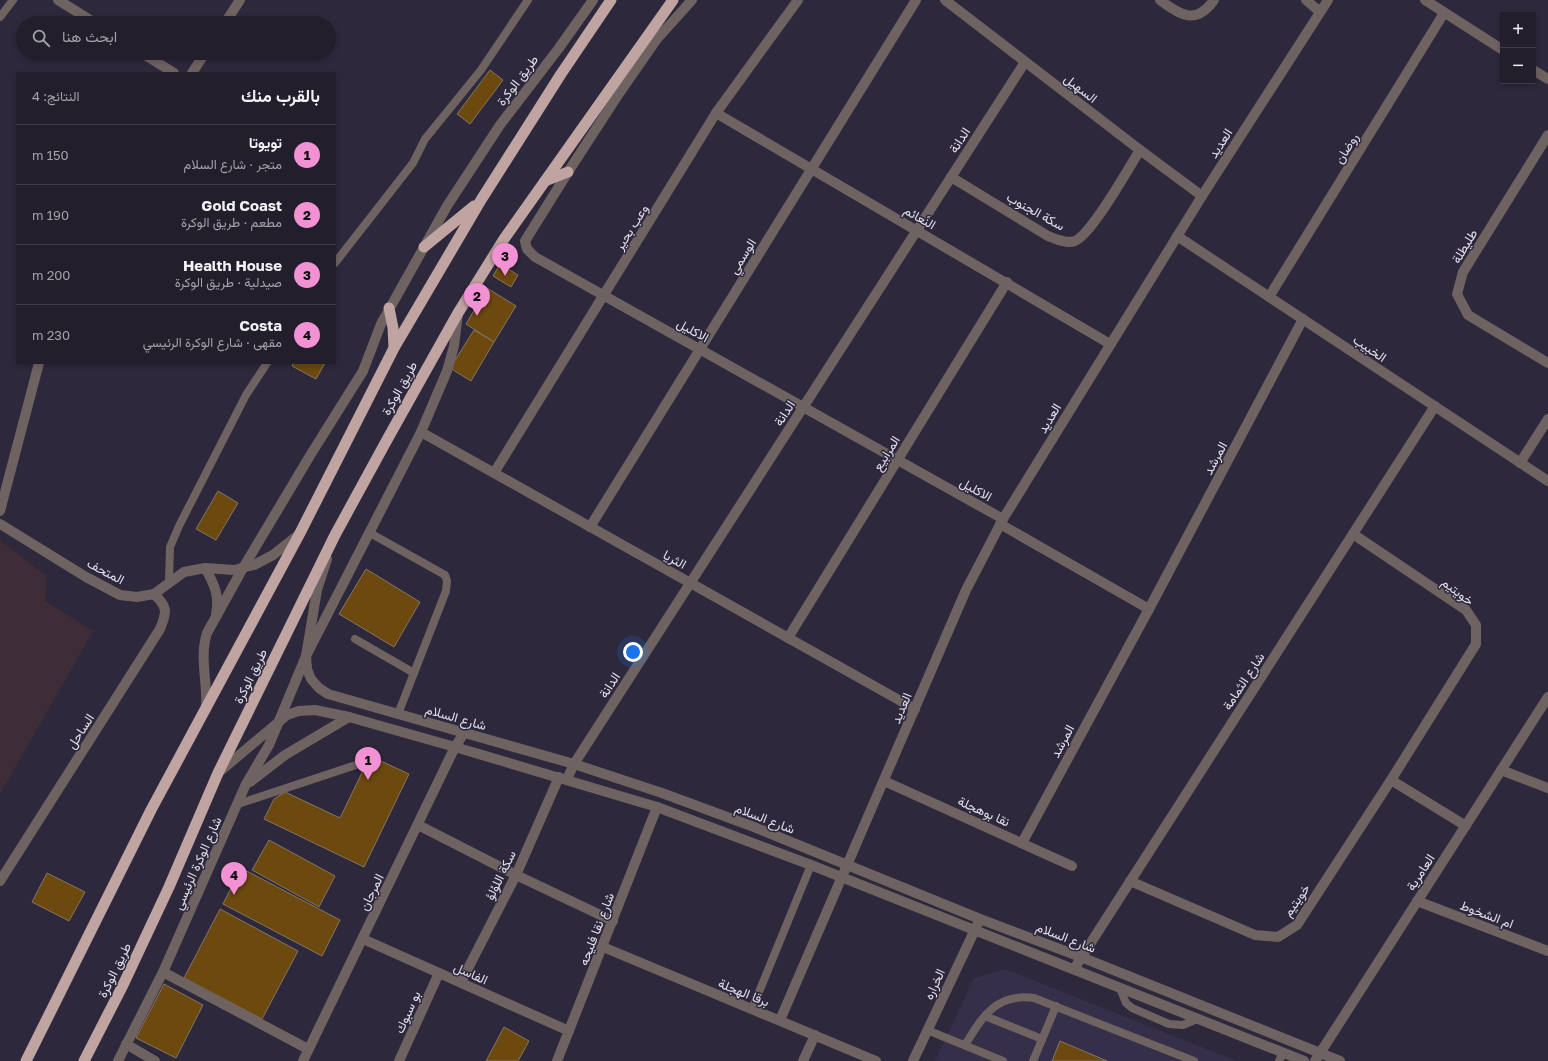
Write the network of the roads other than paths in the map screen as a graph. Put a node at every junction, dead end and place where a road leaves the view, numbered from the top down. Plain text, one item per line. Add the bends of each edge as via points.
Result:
1 (13, 0) edge
2 (58, 0) edge
3 (240, 0) edge
4 (528, 0) edge
5 (593, 0) edge
6 (611, 0) edge
7 (673, 0) edge
8 (692, 0) edge
9 (798, 0) edge
10 (916, 0) edge
11 (945, 0) edge
12 (1160, 0) edge
13 (1214, 0) edge
14 (1306, 0) edge
15 (1328, 0) edge
16 (1425, 0) edge
17 (1320, 12) junction
18 (1444, 13) junction
19 (84, 16) edge
20 (230, 16) edge
21 (0, 17) edge
22 (1500, 48) edge
23 (153, 60) edge
24 (200, 60) edge
25 (1025, 62) junction
26 (172, 72) edge
27 (193, 72) edge
28 (1536, 72) edge
29 (1548, 79) edge
30 (716, 113) junction
31 (1548, 135) edge
32 (1140, 150) junction
33 (811, 169) junction
34 (568, 172) junction
35 (951, 177) junction
36 (545, 180) junction
37 (1202, 196) junction
38 (481, 200) junction
39 (917, 231) junction
40 (1177, 236) junction
41 (424, 247) junction
42 (336, 262) edge
43 (1007, 282) junction
44 (604, 295) junction
45 (1269, 297) junction
46 (389, 308) junction
47 (458, 313) junction
48 (1303, 319) junction
49 (1110, 344) junction
50 (394, 348) junction
51 (700, 349) junction
52 (1548, 363) edge
53 (38, 364) edge
54 (266, 364) edge
55 (1435, 406) junction
56 (803, 407) junction
57 (1548, 419) edge
58 (421, 432) junction
59 (898, 460) junction
60 (1520, 463) junction
61 (494, 473) junction
62 (1548, 481) edge
63 (0, 511) edge
64 (1001, 522) junction
65 (0, 524) edge
66 (590, 527) junction
67 (370, 533) junction
68 (1353, 534) junction
69 (299, 535) junction
70 (335, 535) junction
71 (206, 568) junction
72 (243, 568) junction
73 (169, 582) junction
74 (690, 583) junction
75 (154, 594) junction
76 (1149, 609) junction
77 (215, 619) junction
78 (788, 638) junction
79 (355, 639) dead end
80 (306, 656) junction
81 (414, 673) junction
82 (1548, 697) edge
83 (206, 709) junction
84 (915, 709) junction
85 (398, 714) junction
86 (349, 718) junction
87 (280, 721) junction
88 (464, 733) junction
89 (455, 747) junction
90 (359, 764) dead end
91 (574, 764) junction
92 (1501, 770) junction
93 (218, 773) junction
94 (563, 778) junction
95 (884, 780) junction
96 (1391, 780) junction
97 (246, 784) junction
98 (1548, 788) edge
99 (238, 804) junction
100 (657, 807) junction
101 (418, 825) junction
102 (1466, 826) junction
103 (1022, 843) junction
104 (848, 864) junction
105 (811, 865) junction
106 (1072, 866) dead end
107 (516, 875) junction
108 (843, 877) junction
109 (0, 881) edge
110 (1130, 881) junction
111 (1417, 901) junction
112 (980, 919) junction
113 (613, 921) junction
114 (974, 931) junction
115 (363, 939) junction
116 (603, 947) junction
117 (1548, 951) edge
118 (1081, 957) junction
119 (1074, 969) junction
120 (163, 972) junction
121 (439, 973) junction
122 (461, 982) junction
123 (1120, 988) junction
124 (1056, 1006) junction
125 (752, 1009) junction
126 (985, 1016) junction
127 (1197, 1019) junction
128 (780, 1020) junction
129 (927, 1030) junction
130 (569, 1031) junction
131 (815, 1035) junction
132 (1042, 1039) junction
133 (126, 1044) junction
134 (965, 1045) junction
135 (308, 1049) junction
136 (1281, 1057) edge
137 (1317, 1057) edge
138 (26, 1061) edge
139 (84, 1061) edge
140 (118, 1061) edge
141 (155, 1061) edge
142 (303, 1061) edge
143 (399, 1061) edge
144 (557, 1061) edge
145 (803, 1061) edge
146 (876, 1061) edge
147 (913, 1061) edge
148 (1003, 1061) edge
149 (1033, 1061) edge
150 (1194, 1061) edge
151 (1304, 1061) edge
152 (1340, 1061) edge

1 - 21 lane
2 - 19 street
3 - 20 street
4 - 42 lane via 481,70 425,139 414,163
5 - 41 street, طريق الوكرة via 500,125 447,206
6 - 38 highway, طريق الوكرة
7 - 36 highway, طريق الوكرة
8 - 34 street, الاكليل via 657,39
9 - 30 street, وعب بحير
10 - 33 street, الوسمي
11 - 25 street, السهيل
12 - 13 street via 1175,12 1191,15 1207,10
14 - 17 street
15 - 17 street, العديد
16 - 18 street
17 - 37 street, العديد
18 - 22 street
18 - 45 street, روضان
23 - 26 street
24 - 27 street
25 - 32 street, السهيل
25 - 35 street, الدانة
28 - 29 street
30 - 33 street, النًعائم
30 - 44 street, وعب بحير
31 - 52 street, طليطلة via 1463,272 1457,294 1468,315
32 - 35 street, سكة الجنوب via 1087,232 1075,241 1060,241 1048,236
32 - 37 street, السهيل
33 - 39 street, النًعائم
33 - 51 street, الوسمي
34 - 36 highway
34 - 44 street, الاكليل via 525,242 527,249 535,257
35 - 39 street, الدانة
36 - 47 highway, طريق الوكرة via 504,239
37 - 40 street, العديد
38 - 41 highway
38 - 50 highway, طريق الوكرة
39 - 43 street, النًعائم
39 - 56 street, الدانة
40 - 45 street, الخبيب
40 - 49 street, العديد
41 - 46 street, طريق الوكرة
43 - 49 street, النًعائم
43 - 59 street, المرابيع
44 - 51 street, الاكليل
44 - 61 street, وعب بحير
45 - 48 street, الخبيب
46 - 50 highway
46 - 72 street, طريق الوكرة via 363,371
47 - 58 street, طريق الوكرة via 454,346 447,371
47 - 70 highway, طريق الوكرة
48 - 55 street, الخبيب
48 - 76 street, المرشد
49 - 64 street, العديد
50 - 69 highway, طريق الوكرة
51 - 56 street, الاكليل
51 - 66 street, الوسمي
53 - 63 street
54 - 73 lane via 246,395 176,533 170,547
55 - 60 street, الخبيب
55 - 68 street, شارع الثمامة
56 - 59 street, الاكليل
56 - 74 street, الدانة
57 - 60 street
58 - 61 street, الثريا
58 - 67 street, طريق الوكرة
59 - 64 street, الاكليل
59 - 78 street, المرابيع
60 - 62 street, الخبيب
61 - 66 street, الثريا
64 - 76 street
64 - 84 street, العديد via 966,590
65 - 75 street, المتحف via 120,595 137,597
66 - 74 street, الثريا
67 - 80 street, طريق الوكرة
67 - 81 lane via 445,575 447,581 446,591
68 - 96 street, خويتيم via 1466,610 1476,625 1476,644
68 - 110 street, شارع الثمامة
69 - 72 street via 273,555
69 - 83 highway, طريق الوكرة
70 - 80 street, شارع السلام via 317,590
70 - 93 highway, طريق الوكرة
71 - 72 street
71 - 73 street via 184,572
71 - 77 street via 216,593
72 - 77 street, طريق الوكرة
73 - 75 street
74 - 78 street, الثريا
74 - 91 street, الدانة
75 - 109 street, الساحل via 163,602 166,614 160,629
76 - 103 street, المرشد
77 - 83 street, طريق الوكرة via 207,633 203,649
78 - 84 street, الثريا
79 - 81 lane
80 - 85 street, شارع السلام via 307,669 312,680 328,694
80 - 87 street, طريق الوكرة
81 - 85 lane
82 - 92 street, العامرية
83 - 138 highway, طريق الوكرة via 150,810
84 - 95 street, العديد
85 - 88 street, شارع السلام
86 - 87 street, شارع السلام via 315,710 299,712
86 - 89 street, شارع السلام
86 - 97 street via 285,755
87 - 93 street, شارع السلام
87 - 97 street, طريق الوكرة
88 - 89 street, المرجان
88 - 91 street, شارع السلام
89 - 94 street, شارع السلام
89 - 101 street, المرجان
90 - 99 lane
91 - 94 street, الدانة
91 - 104 street, شارع السلام via 662,793
92 - 98 street
92 - 102 street, العامرية
93 - 139 highway, طريق الوكرة via 169,887
94 - 100 street, شارع السلام
94 - 107 street, سكة اللؤلؤ
95 - 103 street, نقا بوهجلة
95 - 104 street, العديد
96 - 102 street
96 - 110 street, خويتيم via 1297,924 1278,936 1255,935
97 - 99 street, شارع الوكرة الرئيسي
99 - 120 street, شارع الوكرة الرئيسي
100 - 105 street, شارع السلام
100 - 113 street, شارع نقا فليحه
101 - 107 street
101 - 115 street, المرجان
102 - 111 street, العامرية
103 - 106 street, نقا بوهجلة
104 - 108 street, العديد
104 - 112 street, شارع السلام
105 - 108 street, شارع السلام
105 - 125 lane
107 - 113 street
107 - 122 street, سكة اللؤلؤ
108 - 114 street, شارع السلام
108 - 128 street, العديد
110 - 118 street, شارع الثمامة
111 - 117 street, ام الشخوط
111 - 137 street, العامرية
112 - 114 street, الخراره
112 - 118 street, شارع السلام
113 - 116 street, شارع نقا فليحه
114 - 119 street, شارع السلام
114 - 129 street, الخراره
115 - 121 street, الفاسل
115 - 135 street, المرجان
116 - 125 street, برقا الهجلة
116 - 130 street, شارع نقا فليحه
118 - 119 street, شارع الثمامة
118 - 137 street, شارع السلام
119 - 123 street, شارع السلام
120 - 133 street, شارع الوكرة الرئيسي
120 - 135 street
121 - 122 street, الفاسل
121 - 143 street, بو سبوك
122 - 130 street, الفاسل
123 - 127 street, شارع السلام
123 - 127 lane via 1126,1003 1132,1008 1169,1024 1179,1026
124 - 126 lane via 1021,996 997,1004
124 - 132 lane
124 - 150 lane
125 - 128 street, برقا الهجلة
126 - 132 lane
126 - 134 lane
127 - 136 street, شارع السلام
128 - 131 street, برقا الهجلة
129 - 134 lane
129 - 147 street, الخراره
130 - 144 street, شارع نقا فليحه
131 - 145 street
131 - 146 street, برقا الهجلة
132 - 149 lane
133 - 140 street, شارع الوكرة الرئيسي
133 - 141 street
134 - 148 lane
135 - 142 street, المرجان
136 - 151 street, شارع السلام
137 - 152 street, شارع السلام

